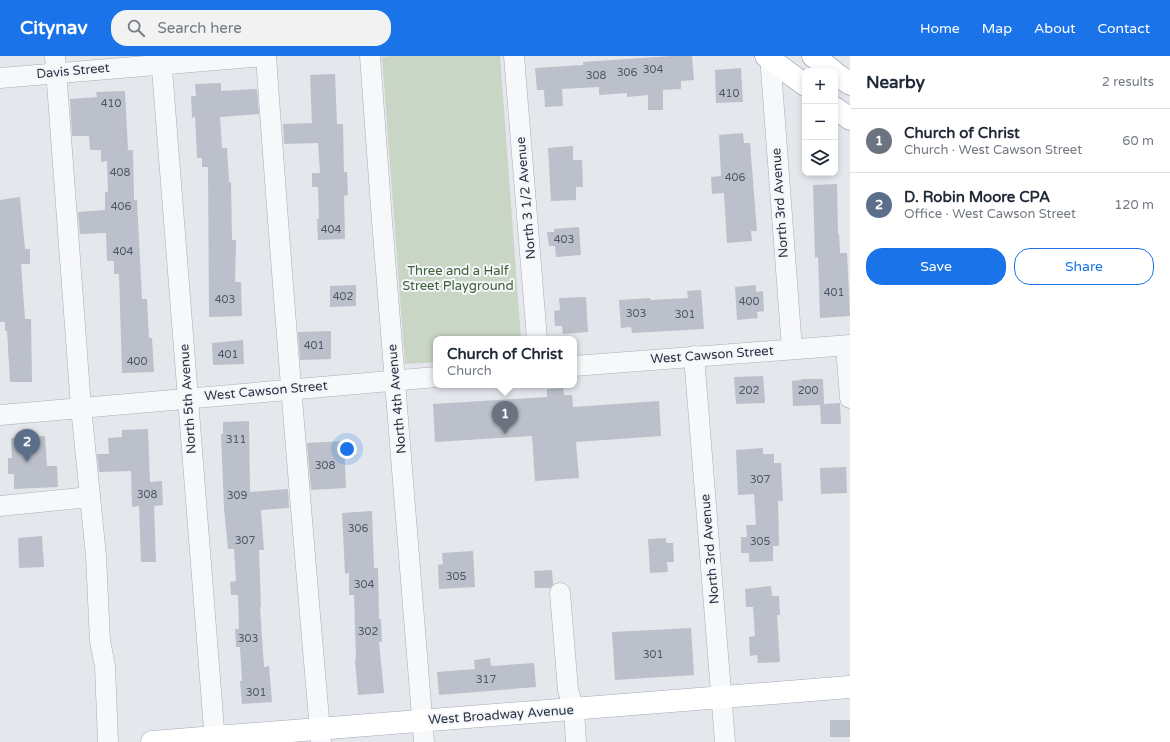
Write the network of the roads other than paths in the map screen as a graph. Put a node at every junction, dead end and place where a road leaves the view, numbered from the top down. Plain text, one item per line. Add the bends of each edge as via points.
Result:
1 (266, 56) edge
2 (370, 56) edge
3 (514, 56) edge
4 (813, 56) edge
5 (769, 57) edge
6 (161, 60) edge
7 (56, 64) edge
8 (829, 68) edge
9 (838, 75) edge
10 (0, 78) edge
11 (802, 83) edge
12 (850, 84) edge
13 (838, 110) edge
14 (850, 119) edge
15 (537, 336) edge
16 (848, 345) edge
17 (792, 350) junction
18 (694, 356) junction
19 (577, 366) edge
20 (433, 377) edge
21 (395, 380) junction
22 (291, 389) junction
23 (188, 398) junction
24 (850, 398) edge
25 (81, 407) junction
26 (0, 414) edge
27 (90, 497) junction
28 (0, 506) edge
29 (560, 593) dead end
30 (850, 687) edge
31 (722, 697) junction
32 (574, 709) junction
33 (424, 732) edge
34 (320, 736) edge
35 (215, 740) edge
36 (108, 742) edge
37 (152, 742) edge
38 (576, 742) edge
39 (726, 742) edge

1 - 6 street, Davis Street
1 - 22 street
2 - 21 street, North 4th Avenue
3 - 15 street, North 3 1/2 Avenue
4 - 8 main road
5 - 11 main road
5 - 17 street, North 3rd Avenue
6 - 7 street, Davis Street
6 - 23 street, North 5th Avenue
7 - 10 street, Davis Street
7 - 25 street
9 - 12 main road
13 - 14 main road
16 - 17 street, West Cawson Street
16 - 24 street
17 - 18 street, West Cawson Street
18 - 19 street, West Cawson Street
18 - 31 street, North 3rd Avenue
20 - 21 street, West Cawson Street
21 - 22 street, West Cawson Street
21 - 33 street, North 4th Avenue
22 - 23 street, West Cawson Street
22 - 34 street
23 - 25 street, West Cawson Street
23 - 35 street, North 5th Avenue
25 - 26 street, West Cawson Street
25 - 27 street
27 - 28 street
27 - 36 street via 100,641 105,666
29 - 32 street via 568,690
30 - 31 main road, West Broadway Avenue
31 - 32 main road, West Broadway Avenue
31 - 39 street, North 3rd Avenue
32 - 33 main road, West Broadway Avenue
32 - 38 street
33 - 34 main road, West Broadway Avenue
34 - 35 main road, West Broadway Avenue
35 - 37 main road, West Broadway Avenue

